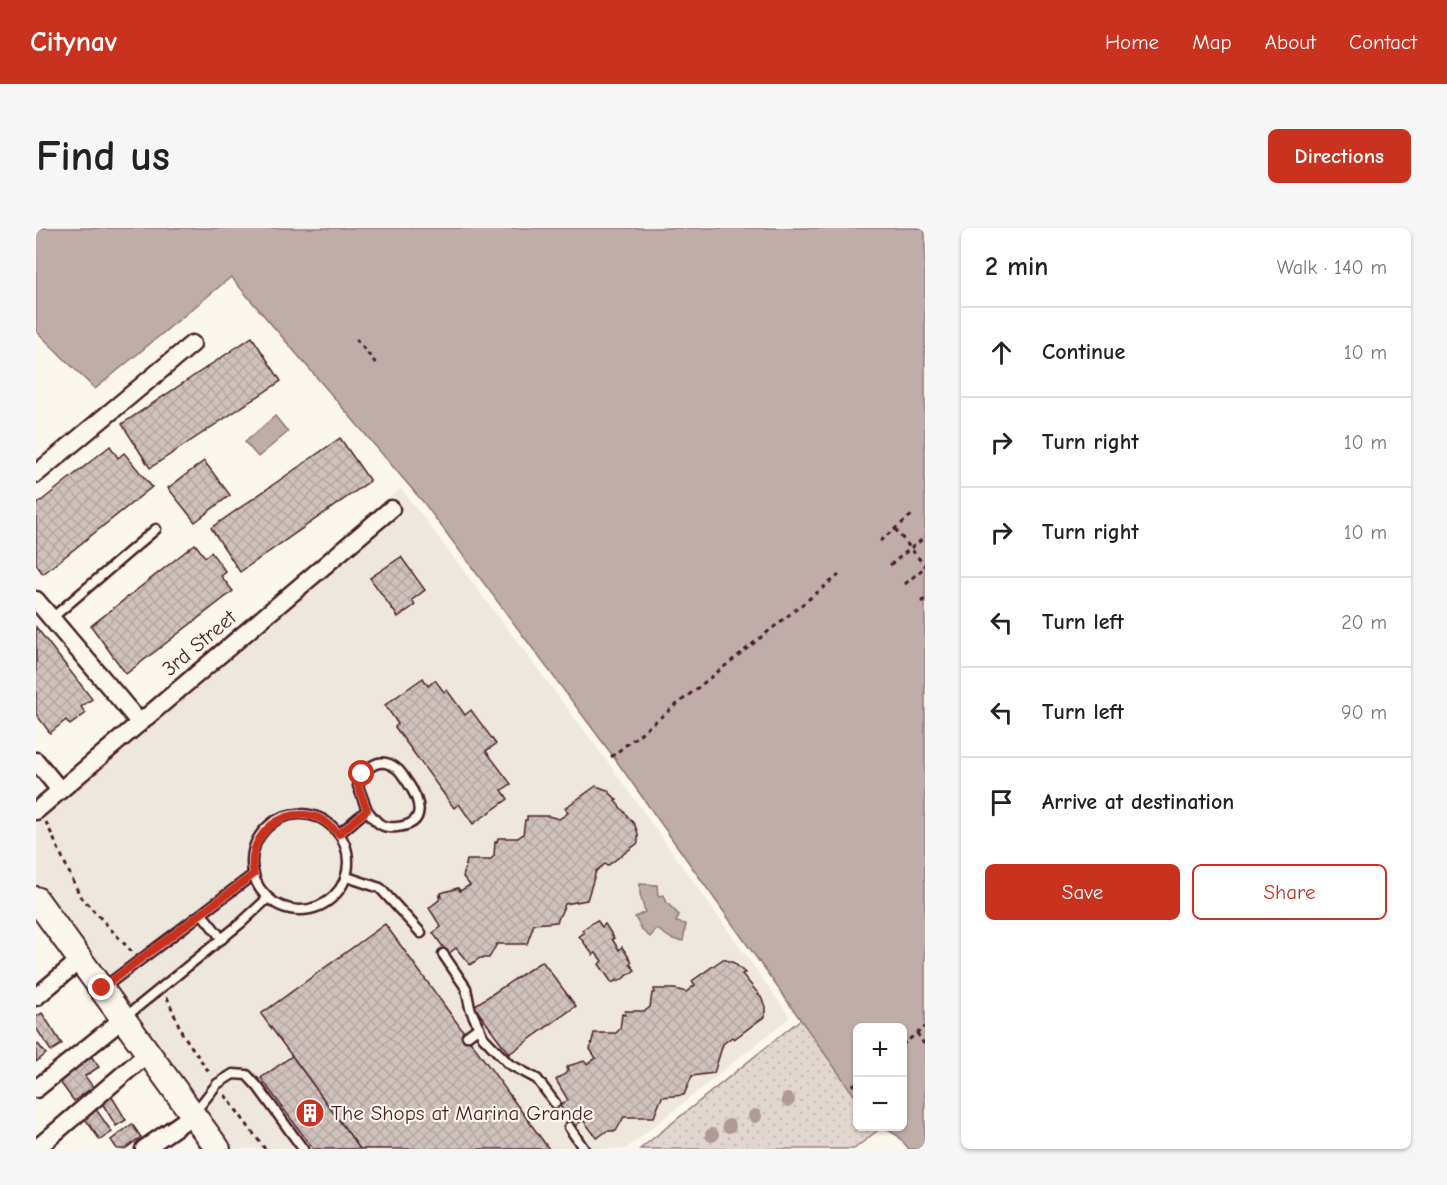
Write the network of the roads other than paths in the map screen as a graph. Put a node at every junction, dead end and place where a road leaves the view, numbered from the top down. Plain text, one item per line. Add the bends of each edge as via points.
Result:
1 (192, 344) dead end
2 (36, 474) edge
3 (392, 509) dead end
4 (156, 529) dead end
5 (36, 600) edge
6 (52, 618) junction
7 (140, 723) junction
8 (36, 761) edge
9 (60, 790) junction
10 (367, 810) junction
11 (36, 811) edge
12 (339, 834) junction
13 (254, 874) junction
14 (347, 877) junction
15 (268, 898) junction
16 (36, 899) edge
17 (202, 914) junction
18 (422, 933) dead end
19 (222, 939) junction
20 (443, 954) dead end
21 (81, 959) junction
22 (102, 988) junction
23 (36, 997) edge
24 (124, 1018) junction
25 (479, 1027) junction
26 (467, 1036) dead end
27 (148, 1053) junction
28 (36, 1089) edge
29 (555, 1103) dead end
30 (193, 1115) junction
31 (569, 1127) dead end
32 (36, 1149) edge
33 (144, 1149) edge
34 (218, 1149) edge
35 (303, 1149) edge
36 (584, 1149) edge

1 - 2 street
3 - 7 street, 3rd Street
4 - 6 lane
5 - 6 street
6 - 7 street
7 - 9 street, 3rd Street
8 - 9 street
9 - 11 street, 3rd Street
10 - 10 lane via 358,786 362,774 373,765 386,763 397,768 416,794 419,805 417,817 410,825 400,827 378,825
10 - 12 lane
12 - 13 lane via 328,822 313,816 297,814 282,818 258,839 253,854
12 - 14 lane via 347,847
13 - 15 lane
13 - 17 lane
14 - 15 lane via 328,902 313,909 281,907
14 - 18 lane via 380,888
15 - 19 lane
16 - 21 street
17 - 19 lane
17 - 22 lane
19 - 24 lane
20 - 25 lane via 466,988
21 - 22 street
21 - 23 street
22 - 24 street
24 - 27 street
24 - 28 street
25 - 26 lane
25 - 29 lane via 483,1037 509,1064 537,1078
27 - 30 street
27 - 32 street
30 - 33 street
30 - 34 street
30 - 35 lane via 217,1084 233,1074 247,1075
31 - 36 lane

